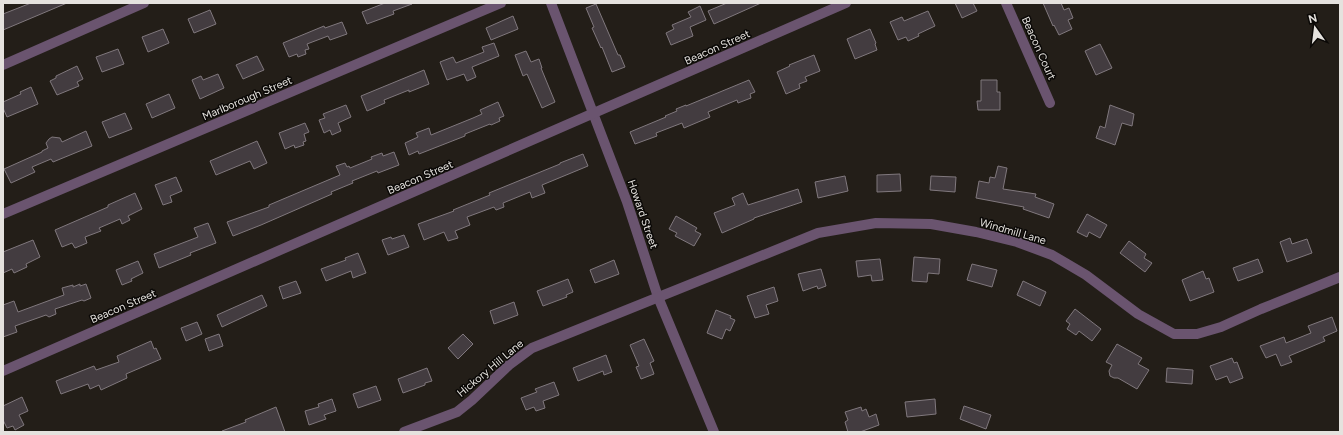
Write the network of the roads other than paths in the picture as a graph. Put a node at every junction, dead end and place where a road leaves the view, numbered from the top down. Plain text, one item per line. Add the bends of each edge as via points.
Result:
1 (144, 3) edge
2 (501, 3) edge
3 (551, 3) edge
4 (846, 3) edge
5 (1006, 3) edge
6 (3, 65) edge
7 (1050, 103) dead end
8 (594, 114) junction
9 (3, 214) edge
10 (1340, 278) edge
11 (658, 297) junction
12 (3, 371) edge
13 (404, 432) edge
14 (714, 432) edge

1 - 6 street
2 - 9 street, Marlborough Street
3 - 8 street, Howard Street
4 - 8 street, Beacon Street
5 - 7 street, Beacon Court
8 - 11 street, Howard Street via 627,202
8 - 12 street, Beacon Street
10 - 11 street, Windmill Lane via 1221,327 1197,334 1174,334 1138,314 1052,255 1017,242 976,232 931,224 876,223 818,233
11 - 13 street, Hickory Hill Lane via 532,348 457,412
11 - 14 street, Howard Street

